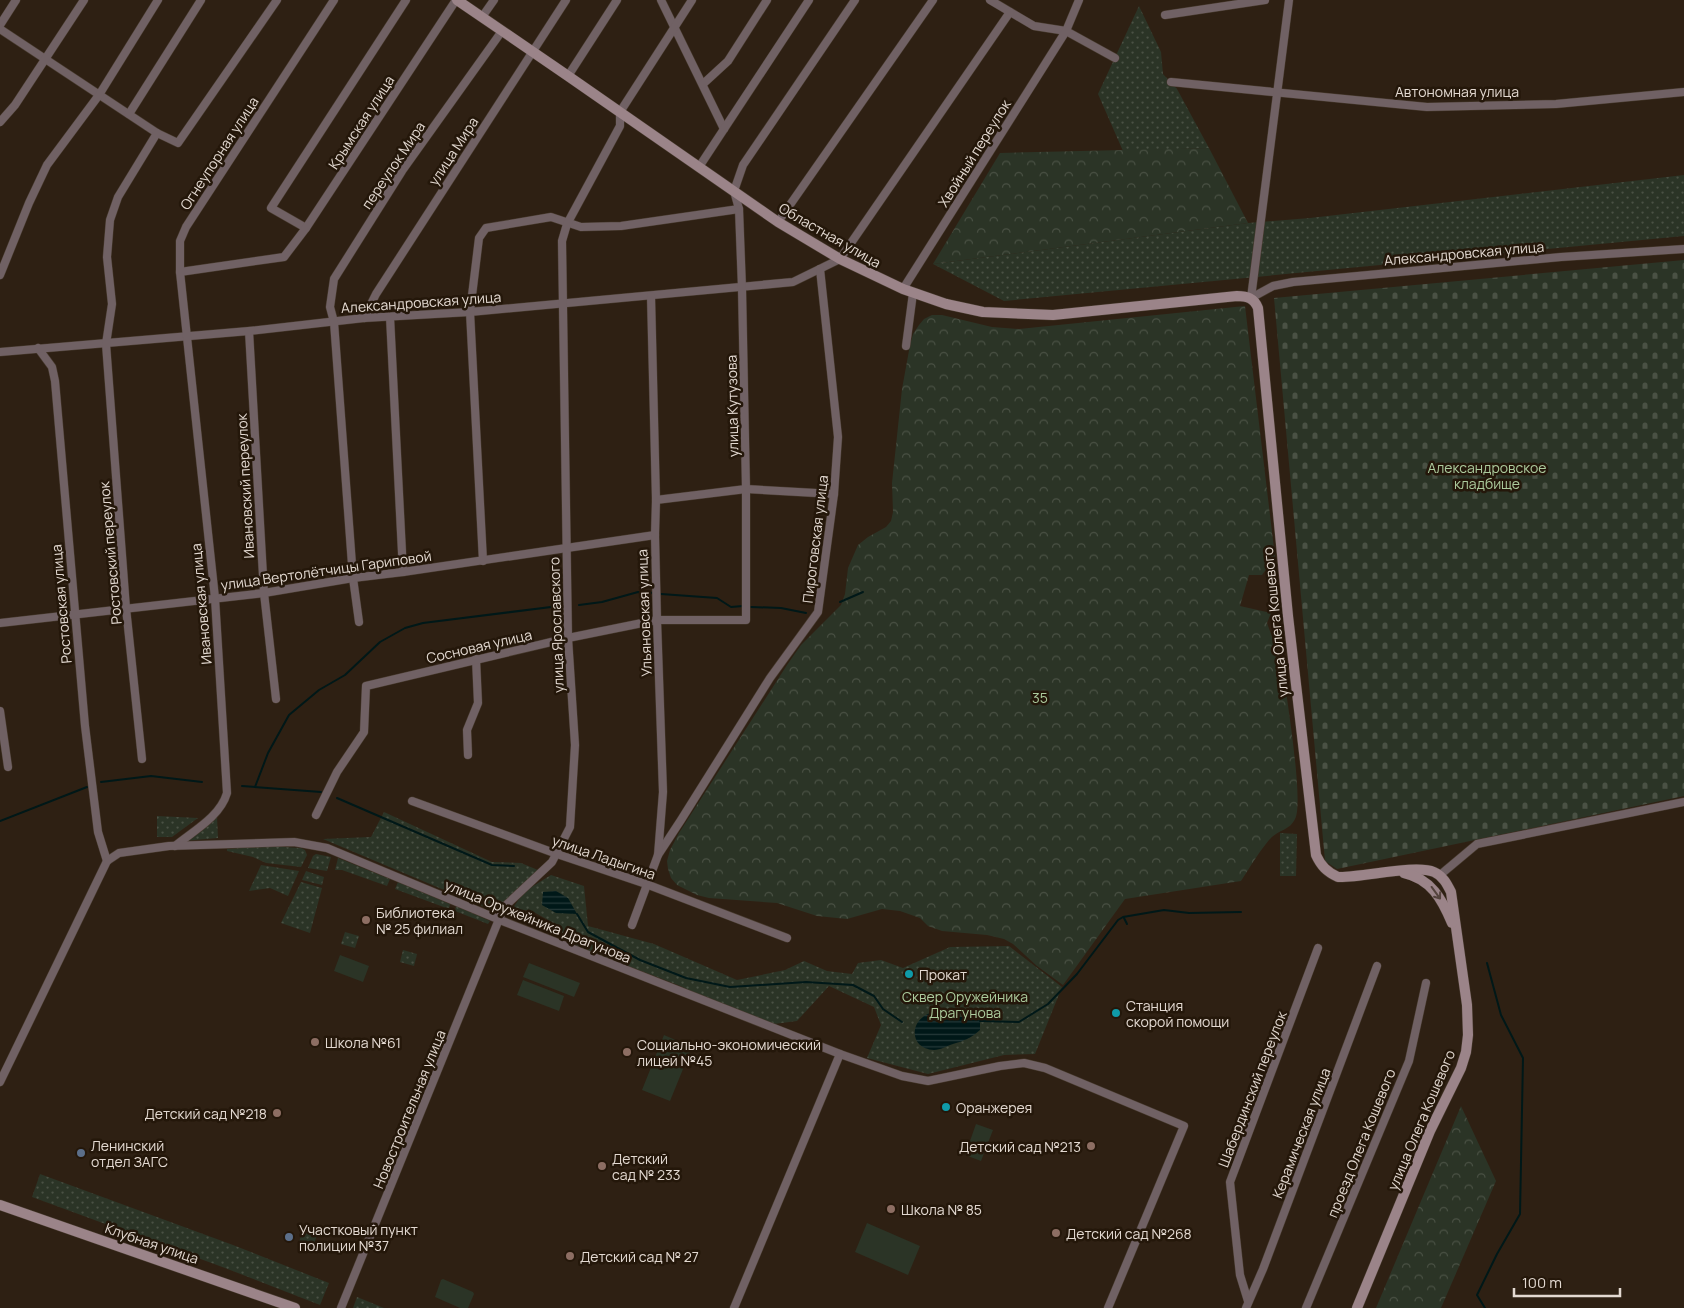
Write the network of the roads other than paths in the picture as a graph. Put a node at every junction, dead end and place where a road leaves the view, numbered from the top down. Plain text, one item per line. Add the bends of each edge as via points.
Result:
1 (16, 0) edge
2 (84, 0) edge
3 (158, 0) edge
4 (201, 0) edge
5 (277, 0) edge
6 (334, 0) edge
7 (406, 0) edge
8 (456, 0) edge
9 (494, 0) edge
10 (566, 0) edge
11 (617, 0) edge
12 (661, 0) edge
13 (692, 0) edge
14 (767, 0) edge
15 (809, 0) edge
16 (855, 0) edge
17 (933, 0) edge
18 (990, 0) edge
19 (1080, 0) edge
20 (1266, 0) edge
21 (1289, 0) edge
22 (1226, 3) edge
23 (1010, 12) junction
24 (1165, 16) dead end
25 (482, 17) junction
26 (0, 25) edge
27 (674, 28) junction
28 (0, 29) edge
29 (502, 31) junction
30 (1066, 31) junction
31 (533, 51) junction
32 (1115, 58) dead end
33 (45, 60) junction
34 (568, 76) junction
35 (1171, 82) dead end
36 (702, 84) junction
37 (1684, 92) edge
38 (1278, 93) junction
39 (99, 95) junction
40 (620, 112) junction
41 (129, 114) junction
42 (0, 122) edge
43 (724, 129) junction
44 (157, 133) junction
45 (699, 167) junction
46 (734, 191) junction
47 (739, 209) junction
48 (778, 222) junction
49 (567, 224) junction
50 (306, 228) junction
51 (1684, 249) edge
52 (840, 260) junction
53 (820, 269) junction
54 (180, 272) junction
55 (0, 276) edge
56 (742, 288) junction
57 (903, 289) junction
58 (913, 293) junction
59 (651, 296) junction
60 (1251, 298) junction
61 (563, 304) junction
62 (470, 312) junction
63 (390, 317) junction
64 (364, 318) junction
65 (334, 322) junction
66 (249, 332) junction
67 (187, 337) junction
68 (106, 344) junction
69 (906, 346) dead end
70 (38, 348) junction
71 (0, 352) edge
72 (746, 489) junction
73 (834, 494) junction
74 (656, 500) junction
75 (655, 535) junction
76 (566, 548) junction
77 (483, 561) junction
78 (403, 572) junction
79 (353, 578) junction
80 (264, 593) junction
81 (215, 598) junction
82 (126, 608) junction
83 (74, 614) junction
84 (657, 620) junction
85 (746, 620) joint
86 (359, 622) dead end
87 (0, 623) edge
88 (568, 638) junction
89 (476, 659) junction
90 (276, 699) dead end
91 (0, 711) edge
92 (468, 755) dead end
93 (142, 759) dead end
94 (8, 767) dead end
95 (412, 801) dead end
96 (1684, 802) edge
97 (316, 815) dead end
98 (175, 846) junction
99 (557, 854) junction
100 (658, 855) junction
101 (107, 861) junction
102 (1396, 872) junction
103 (1440, 875) junction
104 (646, 884) junction
105 (500, 920) junction
106 (632, 925) dead end
107 (1457, 935) junction
108 (786, 938) dead end
109 (1318, 948) dead end
110 (1377, 966) dead end
111 (1426, 983) dead end
112 (840, 1054) junction
113 (0, 1082) edge
114 (0, 1205) edge
115 (1247, 1304) edge
116 (295, 1308) edge
117 (341, 1308) edge
118 (734, 1308) edge
119 (1108, 1308) edge
120 (1306, 1308) edge
121 (1357, 1308) edge

1 - 26 street
2 - 33 street
3 - 39 street
4 - 41 street
5 - 44 street via 178,143
6 - 54 street, Огнеупорная улица via 183,232 179,247
7 - 50 street via 271,208
8 - 25 main road, Областная улица
8 - 50 street, Крымская улица
9 - 25 street
10 - 31 street, улица Мира
11 - 34 street
12 - 27 street
13 - 27 street
14 - 36 street via 728,61
15 - 43 street
16 - 46 street via 743,165
17 - 48 street
18 - 23 street
19 - 30 street, Хвойный переулок
20 - 22 street
21 - 38 street
22 - 24 street
23 - 30 street via 1034,26
23 - 52 street
25 - 29 main road, Областная улица
27 - 36 street
27 - 40 street
28 - 33 street
29 - 31 main road, Областная улица
29 - 65 street, переулок Мира via 402,171 334,280 330,307
30 - 32 street
30 - 57 street, Хвойный переулок
31 - 34 main road, Областная улица
31 - 64 street, улица Мира via 376,294
33 - 39 street
33 - 42 street
34 - 40 main road, Областная улица
35 - 38 street, Автономная улица
36 - 43 street
37 - 38 street, Автономная улица via 1556,104 1427,107
38 - 60 street
39 - 41 street
39 - 55 street via 47,165
40 - 45 main road, Областная улица
40 - 49 street, улица Ярославского via 620,126
41 - 44 street
43 - 45 street
44 - 68 street, Ростовский переулок via 118,198 110,220 107,257 112,304
45 - 46 main road, Областная улица
46 - 47 street, улица Кутузова
46 - 48 main road, Областная улица
47 - 49 street via 621,226
47 - 56 street, улица Кутузова
48 - 52 main road, Областная улица
49 - 61 street, улица Ярославского via 562,241
49 - 62 street via 551,217 486,228 479,238
50 - 54 street, Крымская улица via 284,257
51 - 60 street, Александровская улица via 1293,282 1273,286
52 - 53 street, Александровская улица
52 - 57 main road, Областная улица
53 - 56 street, Александровская улица via 793,282
53 - 73 street, Пироговская улица via 838,437
54 - 67 street, Огнеупорная улица
56 - 59 street, Александровская улица
56 - 72 street, улица Кутузова
57 - 58 main road, Областная улица
58 - 60 main road, Областная улица via 984,312 1054,315 1237,296
58 - 69 street
59 - 61 street, Александровская улица
59 - 74 street, Ульяновская улица
60 - 102 main road, улица Олега Кошевого via 1258,308 1288,616 1316,855 1324,868 1338,877
61 - 62 street, Александровская улица
61 - 76 street, улица Ярославского
62 - 63 street, Александровская улица
62 - 77 street
63 - 64 street, Александровская улица
63 - 78 street
64 - 65 street, Александровская улица
65 - 66 street, Александровская улица
65 - 79 street, переулок Мира
66 - 67 street, Александровская улица
66 - 80 street, Ивановский переулок
67 - 68 street, Александровская улица
67 - 81 street, Ивановская улица
68 - 70 street, Александровская улица
68 - 82 street, Ростовский переулок
70 - 71 street, Александровская улица
70 - 83 street, Ростовская улица via 52,368 55,381
72 - 73 street
72 - 74 street
72 - 85 street, улица Кутузова
73 - 100 street, Пироговская улица via 818,612 770,678
74 - 75 street, Ульяновская улица
75 - 76 street, улица Вертолётчицы Гариповой
75 - 84 street, Ульяновская улица
76 - 77 street, улица Вертолётчицы Гариповой
76 - 88 street, улица Ярославского
77 - 78 street, улица Вертолётчицы Гариповой
78 - 79 street, улица Вертолётчицы Гариповой
79 - 80 street, улица Вертолётчицы Гариповой
79 - 86 street, переулок Мира
80 - 81 street, улица Вертолётчицы Гариповой
80 - 90 street, Ивановский переулок
81 - 82 street, улица Вертолётчицы Гариповой
81 - 98 street, Ивановская улица via 227,793 218,812
82 - 83 street, улица Вертолётчицы Гариповой
82 - 93 street, Ростовский переулок
83 - 87 street, улица Вертолётчицы Гариповой
83 - 101 street, Ростовская улица via 98,832
84 - 85 street, Сосновая улица
84 - 88 street, Сосновая улица
84 - 100 street, Ульяновская улица via 662,792
88 - 89 street, Сосновая улица
88 - 99 street, улица Ярославского via 575,745 570,827
89 - 92 street via 478,703 467,730
89 - 97 street, Сосновая улица via 366,686 364,732 337,772
91 - 94 street
95 - 99 street, улица Ладыгина
96 - 103 street via 1477,844
98 - 101 street, улица Оружейника Драгунова via 119,853
98 - 105 street, улица Оружейника Драгунова via 294,842 327,848
99 - 104 street, улица Ладыгина
99 - 105 street, улица Ярославского via 504,907
100 - 104 street, Ульяновская улица
101 - 113 street
102 - 103 main road, улица Олега Кошевого via 1420,869
102 -> 107 main road, улица Олега Кошевого via 1419,878 1436,891
103 - 107 main road, улица Олега Кошевого via 1451,892
104 - 106 street, Ульяновская улица
104 - 108 street, улица Ладыгина
105 - 112 street, улица Оружейника Драгунова
105 - 117 street, Новостроительная улица
107 - 121 main road, улица Олега Кошевого via 1467,1005 1466,1052
109 - 115 street, Шабердинский переулок via 1230,1182 1240,1275
110 - 115 street, Керамическая улица
111 - 120 street, проезд Олега Кошевого via 1408,1061
112 - 118 street
112 - 119 street, улица Оружейника Драгунова via 902,1076 928,1081 1024,1063 1045,1068 1184,1126
114 - 116 main road, Клубная улица

